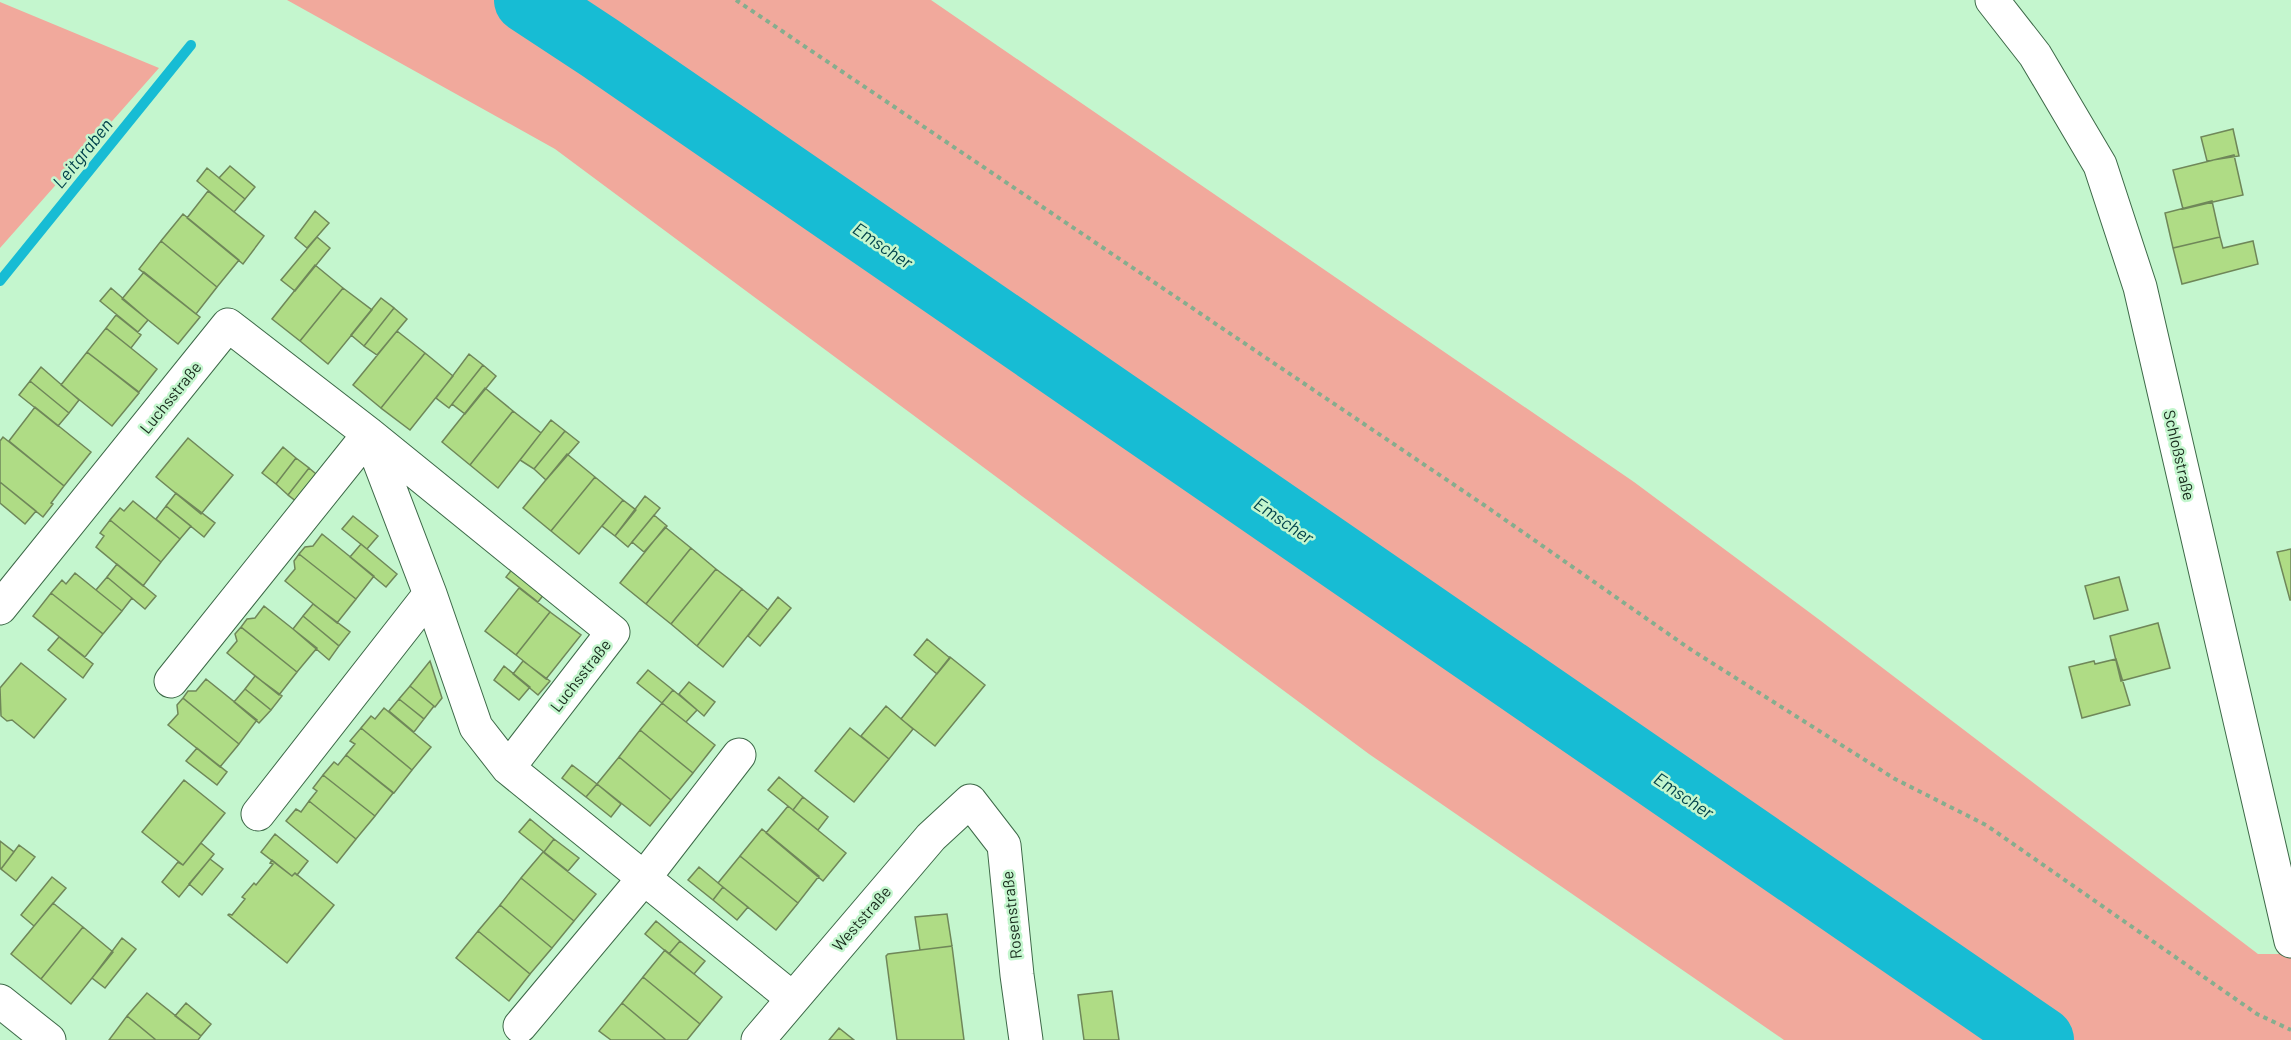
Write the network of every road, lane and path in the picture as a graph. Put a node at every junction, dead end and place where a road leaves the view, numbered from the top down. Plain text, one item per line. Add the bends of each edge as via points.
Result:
1 (736, 0) edge
2 (1992, 0) edge
3 (369, 434) junction
4 (430, 594) junction
5 (0, 608) edge
6 (171, 681) dead end
7 (739, 755) dead end
8 (508, 768) junction
9 (970, 801) joint
10 (258, 814) dead end
11 (644, 878) junction
12 (2290, 924) edge
13 (792, 998) junction
14 (0, 1000) edge
15 (520, 1026) dead end
16 (2291, 1029) edge
17 (49, 1040) edge
18 (758, 1040) edge
19 (1026, 1040) edge

1 - 16 path via 1474,498 1690,649 1894,779 1986,825 2257,1014
2 - 12 street, Schloßstraße via 2035,55 2100,165 2137,276
3 - 4 street
3 - 5 street, Luchsstraße via 228,325
3 - 6 street
3 - 8 street, Luchsstraße via 613,632
4 - 8 street via 476,728
4 - 10 street
7 - 11 street
8 - 11 street
9 - 13 street, Weststraße via 931,837
9 - 19 street, Rosenstraße via 1004,845
11 - 13 street
11 - 15 street
13 - 18 street, Weststraße
14 - 17 street

